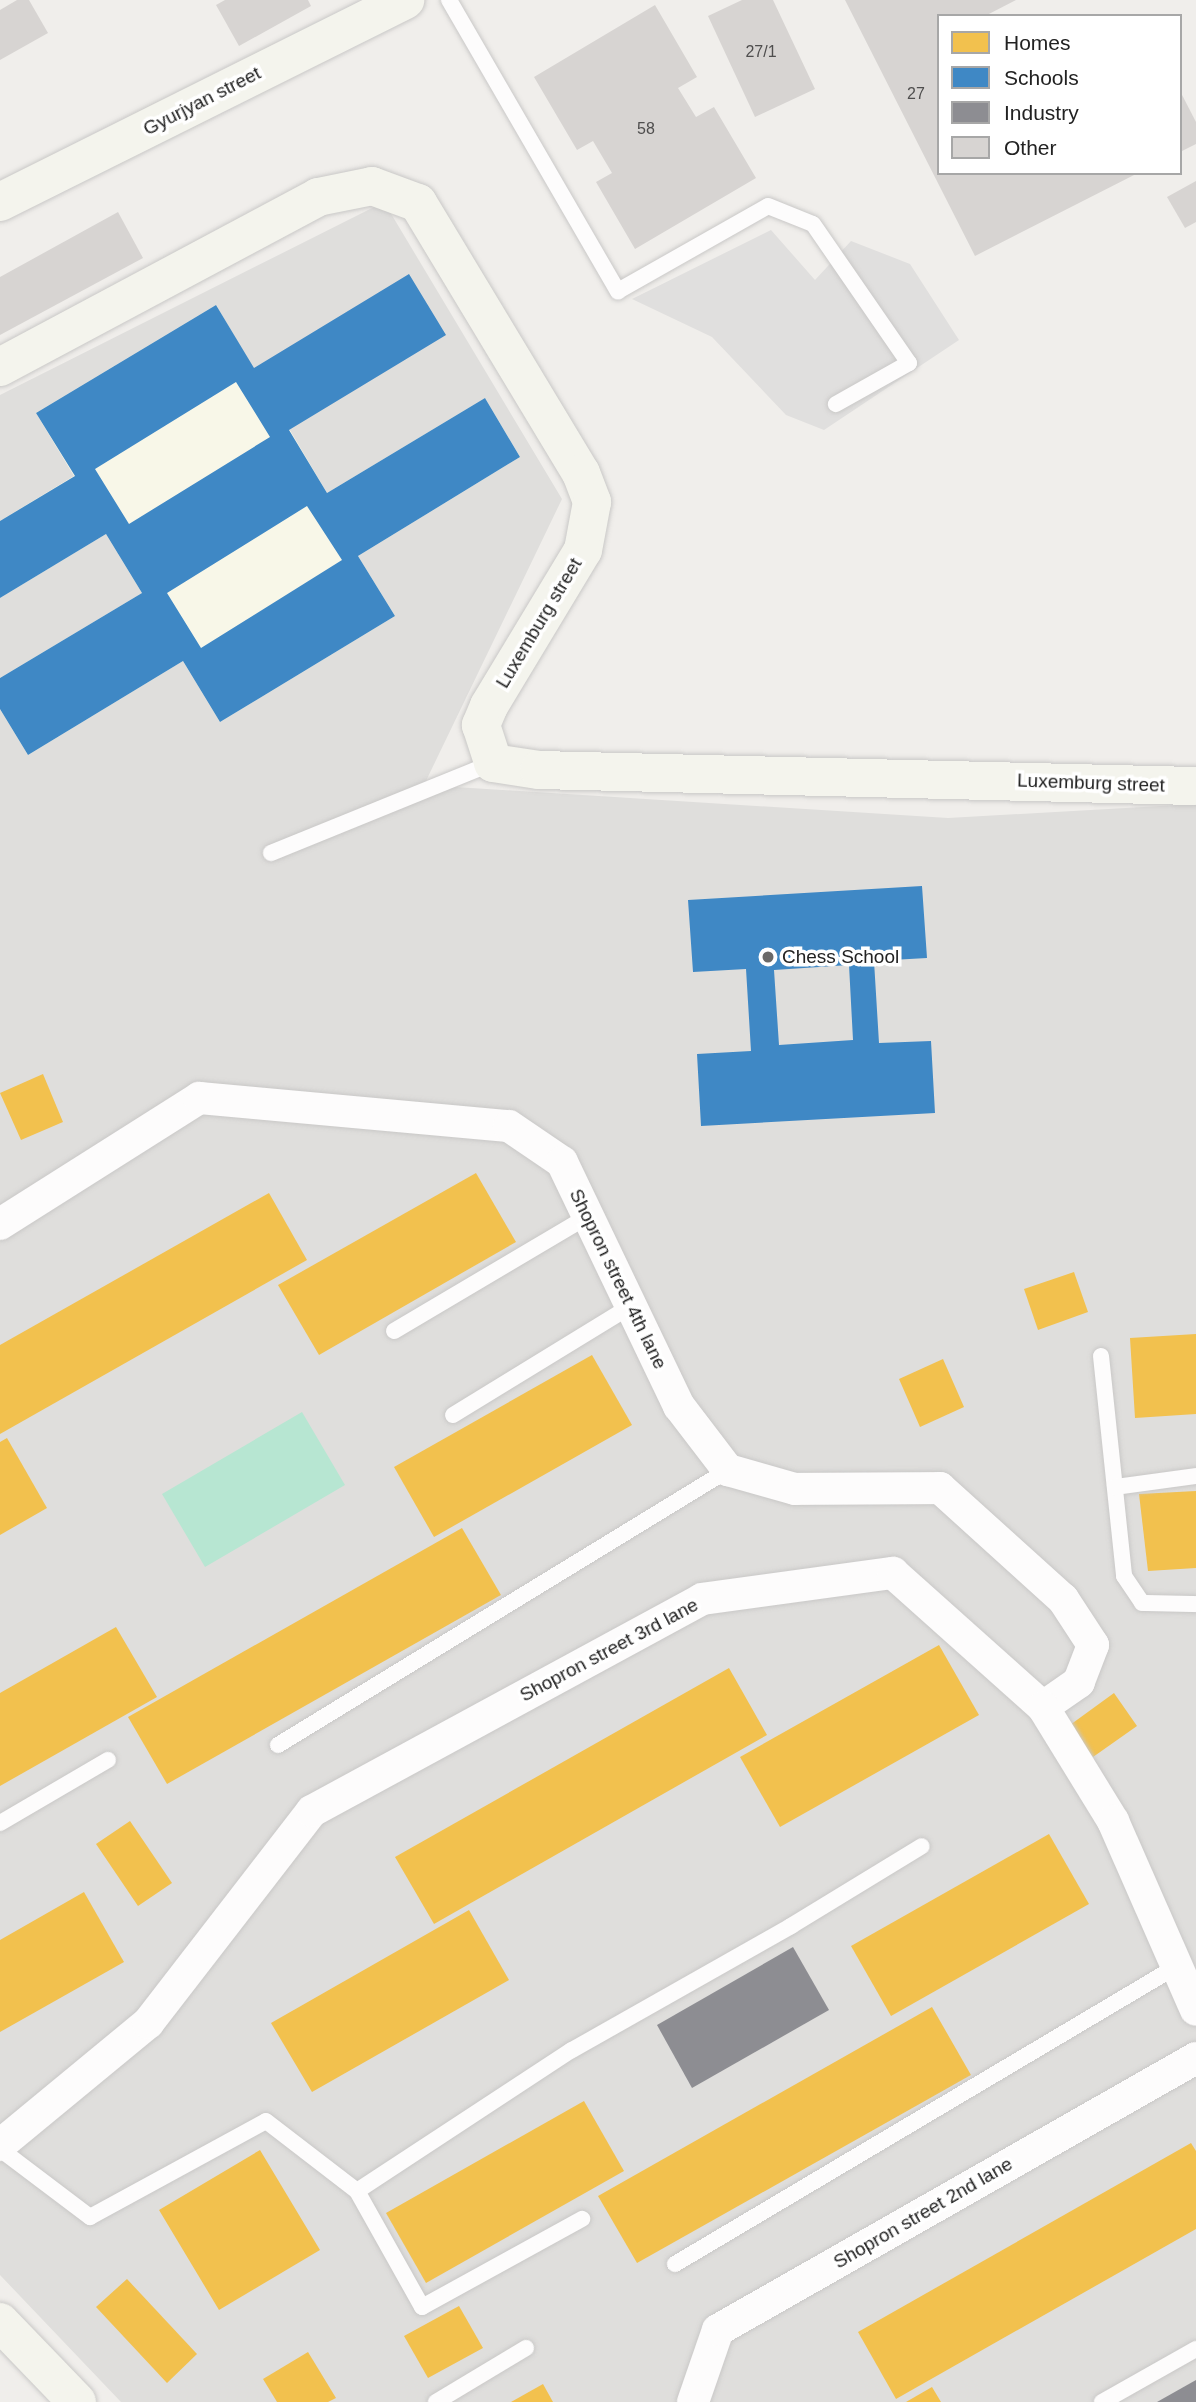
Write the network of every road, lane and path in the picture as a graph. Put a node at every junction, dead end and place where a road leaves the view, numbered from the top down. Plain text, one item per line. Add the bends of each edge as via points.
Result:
1 (405, 0) edge
2 (449, 0) edge
3 (0, 202) edge
4 (0, 367) edge
5 (836, 404) dead end
6 (493, 763) junction
7 (1196, 786) edge
8 (271, 853) dead end
9 (587, 1217) junction
10 (0, 1224) edge
11 (629, 1307) junction
12 (394, 1331) dead end
13 (1101, 1356) dead end
14 (453, 1415) dead end
15 (728, 1470) junction
16 (1196, 1476) edge
17 (1115, 1487) junction
18 (1196, 1604) edge
19 (1043, 1707) junction
20 (278, 1745) dead end
21 (108, 1760) dead end
22 (0, 1823) edge
23 (922, 1846) dead end
24 (1177, 1966) junction
25 (1196, 2010) edge
26 (1196, 2058) edge
27 (0, 2147) edge
28 (357, 2191) junction
29 (582, 2219) dead end
30 (676, 2264) dead end
31 (0, 2322) edge
32 (526, 2348) dead end
33 (1196, 2349) edge
34 (77, 2402) edge
35 (436, 2402) edge
36 (693, 2402) edge
37 (1102, 2402) edge

1 - 3 street, Gyurjyan street
2 - 5 lane via 618,291 768,206 813,224 909,363
4 - 6 street, Luxemburg street via 318,197 372,186 418,203 581,473 592,502 583,550 481,725
6 - 7 street, Luxemburg street via 539,770
6 - 8 lane
9 - 10 street, Shopron street 4th lane via 562,1162 509,1126 199,1097
9 - 11 street, Shopron street 4th lane
9 - 12 lane
11 - 14 lane
11 - 15 street, Shopron street 4th lane via 679,1405
13 - 17 lane
15 - 19 street via 795,1489 940,1488 1063,1599 1093,1645 1079,1682
15 - 20 lane
16 - 17 lane
17 - 18 lane via 1124,1576 1142,1603
19 - 24 street, Shopron street 3rd lane via 1113,1821
19 - 27 street, Shopron street 3rd lane via 893,1573 702,1599 312,1811 148,2023
21 - 22 lane
23 - 28 lane via 572,2050
24 - 25 street, Shopron street 3rd lane
24 - 30 lane
26 - 36 street, Shopron street 2nd lane via 718,2330
27 - 28 lane via 90,2217 266,2121
28 - 29 lane via 422,2307
31 - 34 street
32 - 35 lane
33 - 37 lane

